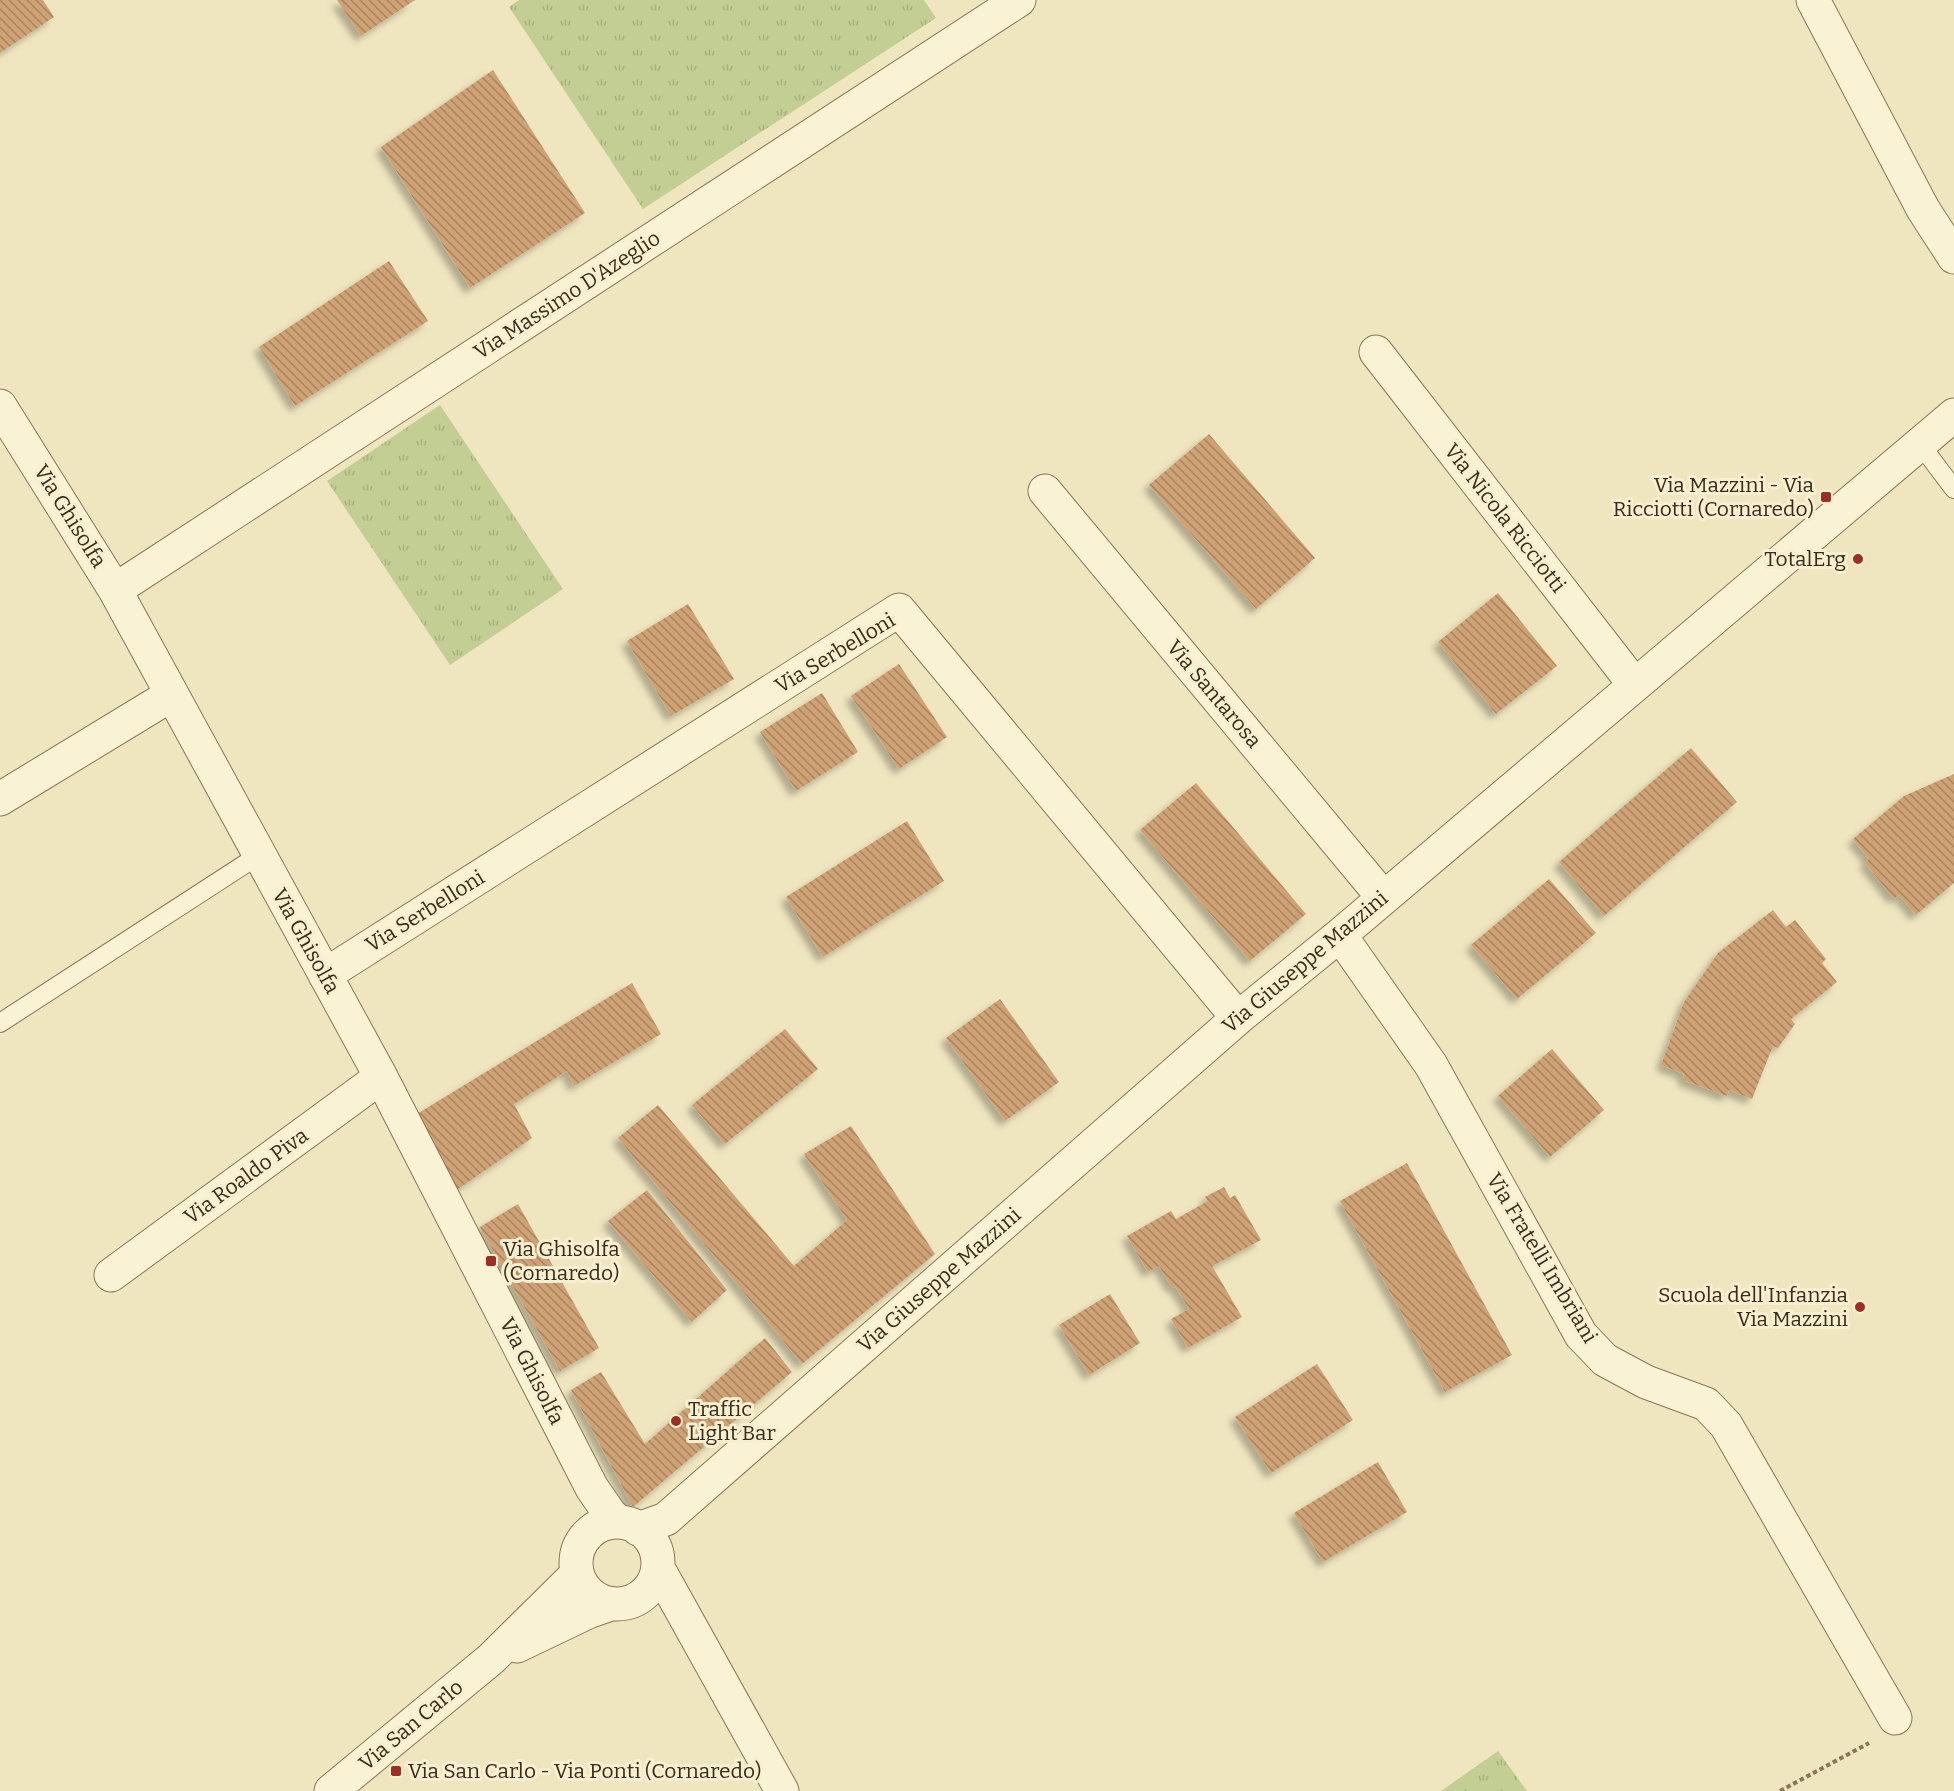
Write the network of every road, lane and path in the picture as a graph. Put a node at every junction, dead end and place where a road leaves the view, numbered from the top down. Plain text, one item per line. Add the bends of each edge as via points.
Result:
1 (1018, 0) edge
2 (1813, 0) edge
3 (1954, 257) edge
4 (1376, 351) dead end
5 (0, 406) edge
6 (1954, 415) edge
7 (1920, 444) junction
8 (1954, 489) edge
9 (1045, 491) dead end
10 (115, 590) junction
11 (1634, 684) junction
12 (171, 695) junction
13 (0, 799) edge
14 (259, 855) junction
15 (1383, 897) junction
16 (1340, 935) junction
17 (325, 975) junction
18 (1238, 1018) junction
19 (0, 1023) edge
20 (381, 1077) junction
21 (111, 1275) dead end
22 (640, 1544) junction
23 (578, 1574) junction
24 (611, 1604) junction
25 (492, 1659) junction
26 (1895, 1718) joint
27 (331, 1791) edge
28 (782, 1791) edge
29 (1780, 1791) edge

1 - 10 street, Via Massimo D'Azeglio
2 - 3 street via 1923,208
4 - 11 street, Via Nicola Ricciotti
5 - 10 street, Via Ghisolfa
6 - 7 street, Via Giuseppe Mazzini
7 - 8 lane
7 - 11 street, Via Giuseppe Mazzini
9 - 15 street, Via Santarosa
10 - 12 street, Via Ghisolfa
11 - 15 street, Via Giuseppe Mazzini
12 - 13 street
12 - 14 street, Via Ghisolfa
14 - 17 street, Via Ghisolfa
14 - 19 lane
15 - 16 street, Via Giuseppe Mazzini
16 - 18 street, Via Giuseppe Mazzini
16 - 26 street, Via Fratelli Imbriani via 1431,1065 1581,1335 1605,1360 1646,1382 1706,1404 1726,1425
17 - 18 street, Via Serbelloni via 899,610
17 - 20 street, Via Ghisolfa
18 - 22 street, Via Giuseppe Mazzini
20 - 21 street, Via Roaldo Piva
20 - 22 street, Via Ghisolfa via 592,1488
22 - 23 street via 591,1532 580,1546
22 - 24 street via 640,1598 627,1604
22 - 28 street, Via Ghisolfa
23 - 24 street via 589,1593
23 - 25 street, Via San Carlo
24 - 25 street, Via San Carlo
25 - 27 street, Via San Carlo
26 - 29 path via 1886,1734

